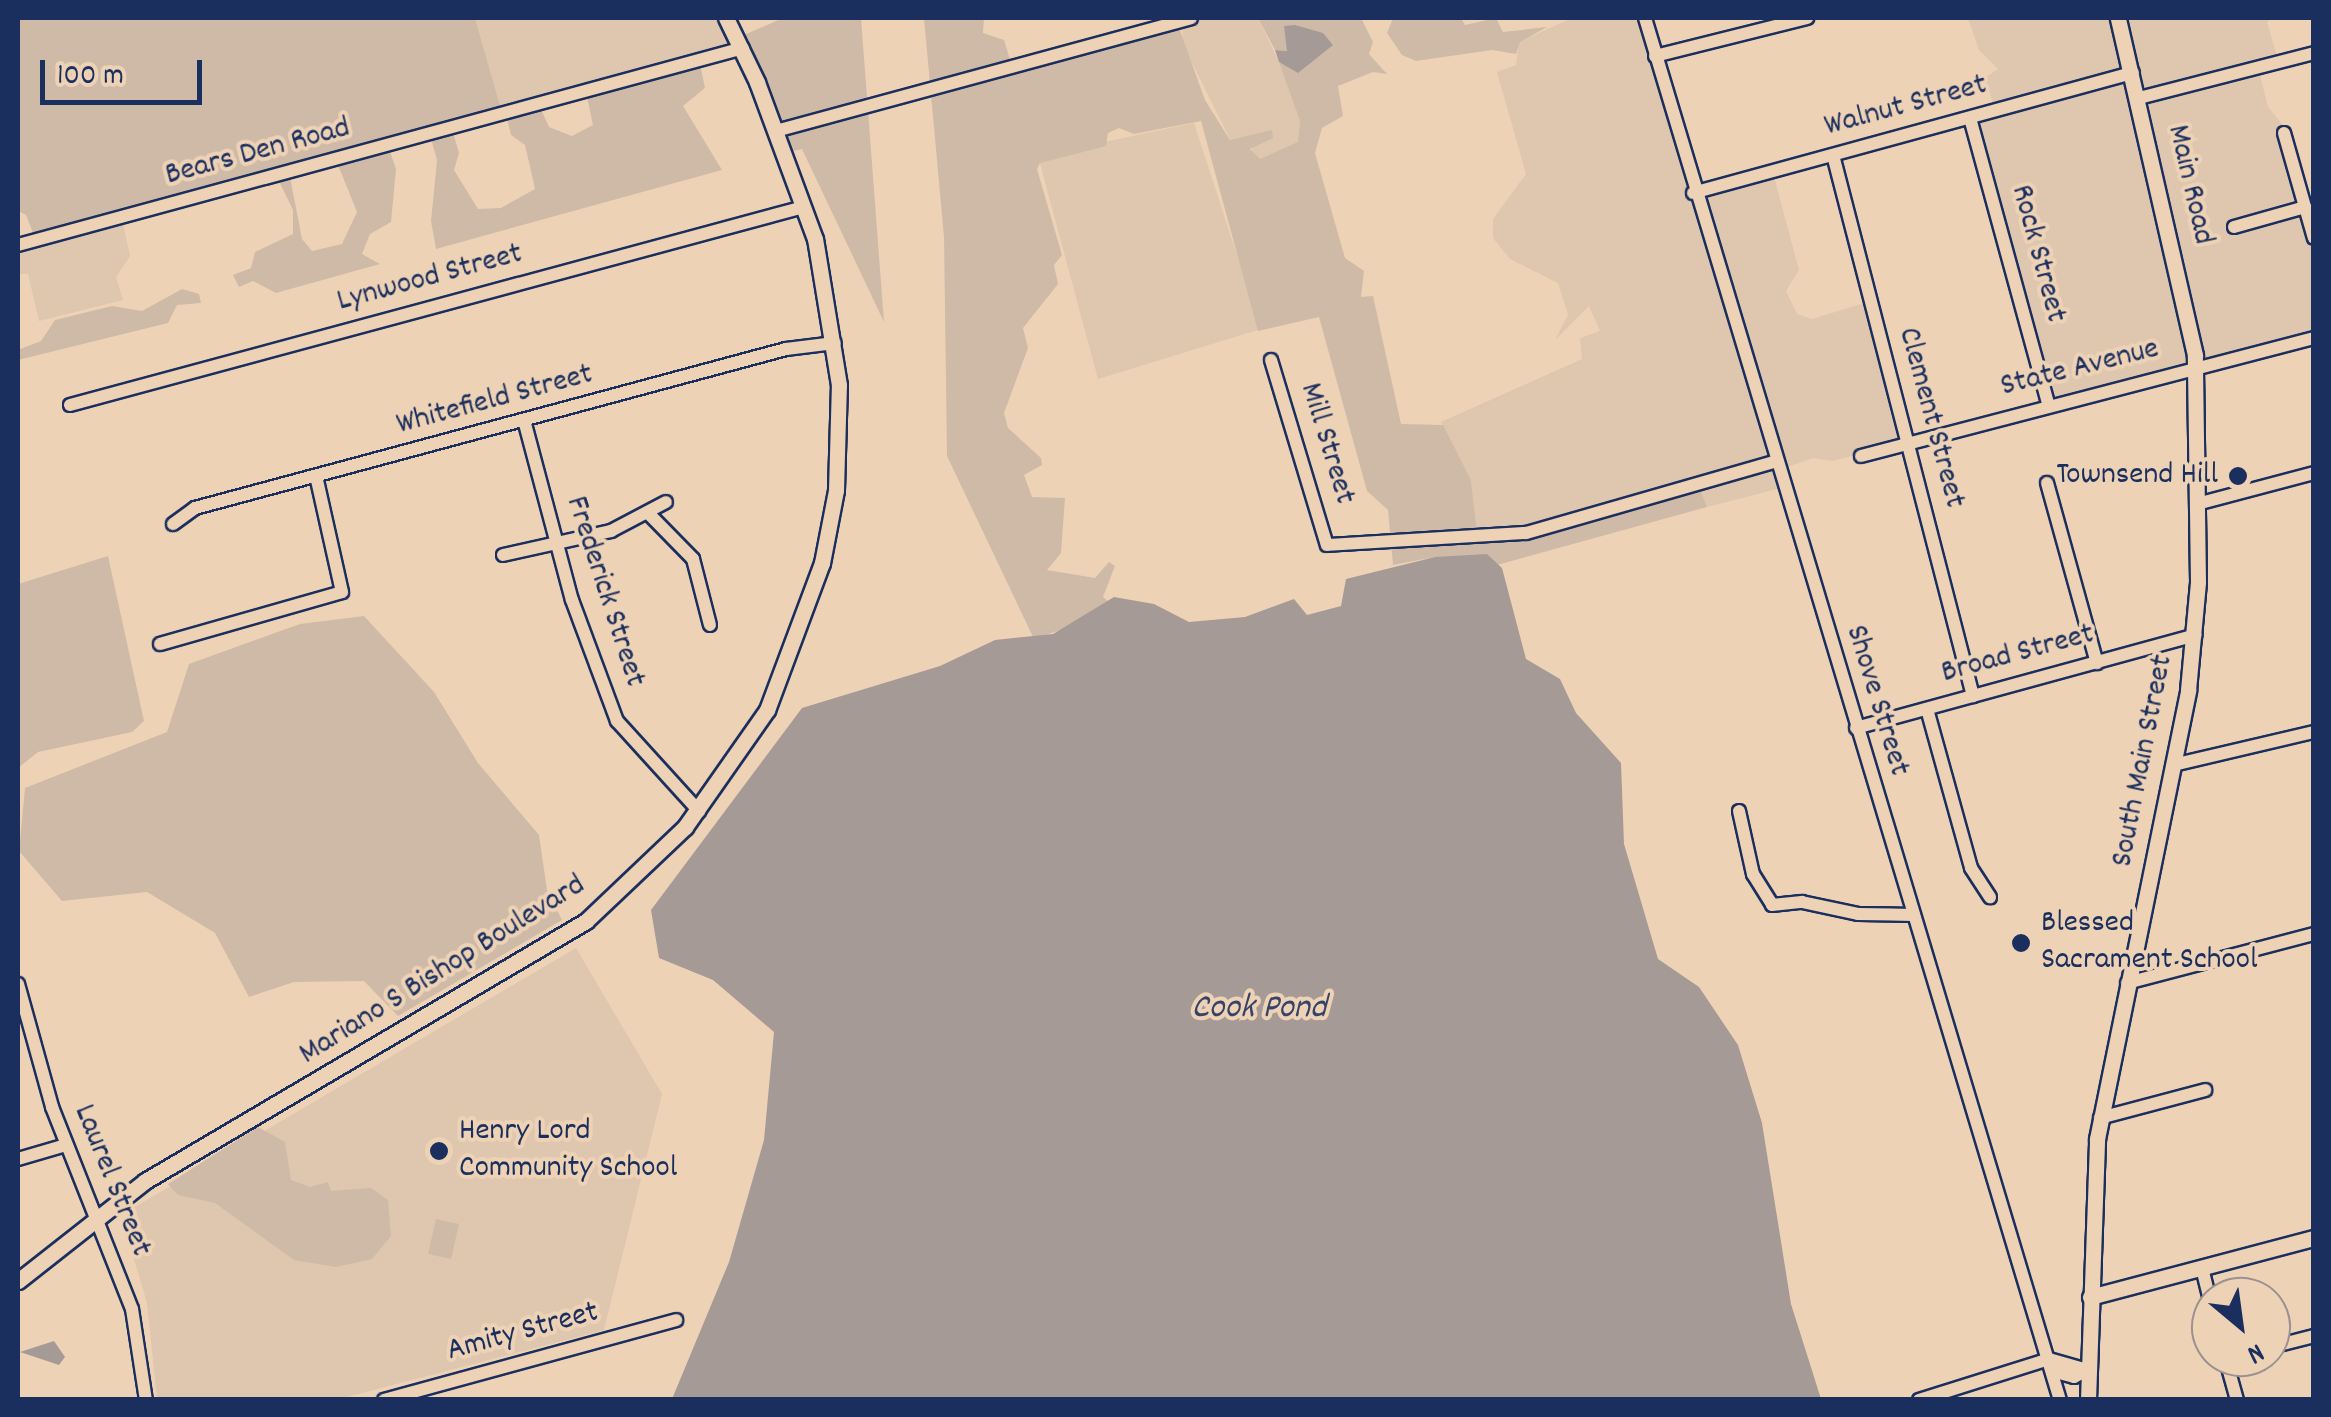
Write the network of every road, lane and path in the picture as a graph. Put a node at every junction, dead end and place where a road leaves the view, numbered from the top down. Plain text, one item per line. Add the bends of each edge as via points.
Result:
1 (726, 18) edge
2 (1184, 18) edge
3 (1645, 18) edge
4 (1807, 18) edge
5 (2118, 18) edge
6 (743, 48) junction
7 (2314, 53) edge
8 (1656, 56) junction
9 (2133, 73) junction
10 (2139, 98) junction
11 (1970, 118) junction
12 (776, 131) junction
13 (2284, 133) dead end
14 (1833, 155) junction
15 (1693, 193) junction
16 (804, 207) junction
17 (2305, 207) junction
18 (2234, 227) dead end
19 (2314, 238) edge
20 (18, 245) edge
21 (2314, 338) edge
22 (836, 344) junction
23 (1271, 360) dead end
24 (2197, 368) junction
25 (70, 404) dead end
26 (2048, 404) junction
27 (524, 420) junction
28 (1909, 443) junction
29 (1861, 456) dead end
30 (1774, 462) junction
31 (2314, 473) edge
32 (316, 476) junction
33 (2048, 483) dead end
34 (666, 502) dead end
35 (2197, 504) junction
36 (649, 514) junction
37 (173, 524) dead end
38 (557, 543) junction
39 (503, 555) dead end
40 (710, 625) dead end
41 (2195, 635) junction
42 (160, 644) dead end
43 (2097, 663) junction
44 (1973, 696) junction
45 (1927, 708) junction
46 (1856, 728) junction
47 (2314, 732) edge
48 (2172, 765) junction
49 (699, 810) junction
50 (1739, 811) dead end
51 (1990, 897) dead end
52 (1914, 915) junction
53 (2314, 934) edge
54 (2127, 983) junction
55 (18, 984) edge
56 (22, 1021) edge
57 (2205, 1090) dead end
58 (2100, 1118) junction
59 (66, 1145) junction
60 (18, 1159) edge
61 (96, 1215) junction
62 (2314, 1238) edge
63 (2202, 1268) junction
64 (2204, 1277) edge
65 (18, 1282) edge
66 (2090, 1297) junction
67 (676, 1320) dead end
68 (2051, 1365) junction
69 (2088, 1370) junction
70 (146, 1400) edge
71 (384, 1400) edge
72 (1920, 1400) edge
73 (2060, 1400) edge
74 (2088, 1400) edge

1 - 6 main road, Mariano S Bishop Boulevard
2 - 12 street
3 - 8 street, Shove Street
4 - 8 street
5 - 9 main road, Main Road
6 - 12 main road, Mariano S Bishop Boulevard
6 - 20 street, Bears Den Road
7 - 10 street
8 - 15 street, Shove Street
9 - 10 main road, Main Road
9 - 11 street, Walnut Street
10 - 24 main road, Main Road
11 - 14 street, Walnut Street
11 - 26 street, Rock Street
12 - 16 main road, Mariano S Bishop Boulevard
13 - 17 street
14 - 15 street, Walnut Street
14 - 28 street, Clement Street
15 - 30 street, Shove Street
16 - 22 main road, Mariano S Bishop Boulevard
16 - 25 street, Lynwood Street
17 - 18 street
17 - 19 street
21 - 24 street, State Avenue
22 - 27 street, Whitefield Street via 786,349
22 - 49 main road, Mariano S Bishop Boulevard via 839,446 817,586 772,700
23 - 30 street, Mill Street via 1328,545 1526,533
24 - 26 street, State Avenue
24 - 35 main road, South Main Street
26 - 28 street, State Avenue
27 - 32 street, Whitefield Street
27 - 38 street, Frederick Street
28 - 29 street, State Avenue
28 - 44 street, Clement Street
30 - 46 street, Shove Street
31 - 35 street
32 - 37 street, Whitefield Street via 194,508
32 - 42 street via 342,592
33 - 43 street
34 - 36 street
35 - 41 main road, South Main Street
36 - 38 street
36 - 40 street via 693,560
38 - 39 street
38 - 49 street, Frederick Street via 617,721
41 - 43 street, Broad Street
41 - 48 main road, South Main Street
43 - 44 street, Broad Street
44 - 45 street, Broad Street
45 - 46 street, Broad Street
45 - 51 street via 1971,868
46 - 52 street, Shove Street
47 - 48 street
48 - 54 main road, South Main Street
49 - 61 main road, Mariano S Bishop Boulevard via 631,884 561,938
50 - 52 street via 1753,874 1772,905 1802,902 1858,914
52 - 68 street, Shove Street
53 - 54 street
54 - 58 main road, South Main Street
55 - 56 street, Laurel Street
56 - 59 street, Laurel Street
57 - 58 street
58 - 66 main road, South Main Street
59 - 60 street
59 - 61 street, Laurel Street
61 - 65 main road, Mariano S Bishop Boulevard
61 - 70 street, Laurel Street via 135,1322
62 - 63 main road
63 - 64 street
63 - 66 main road
66 - 69 main road, South Main Street
67 - 71 street, Amity Street
68 - 69 street
68 - 72 street
68 - 73 street, Shove Street
69 - 74 main road, South Main Street

